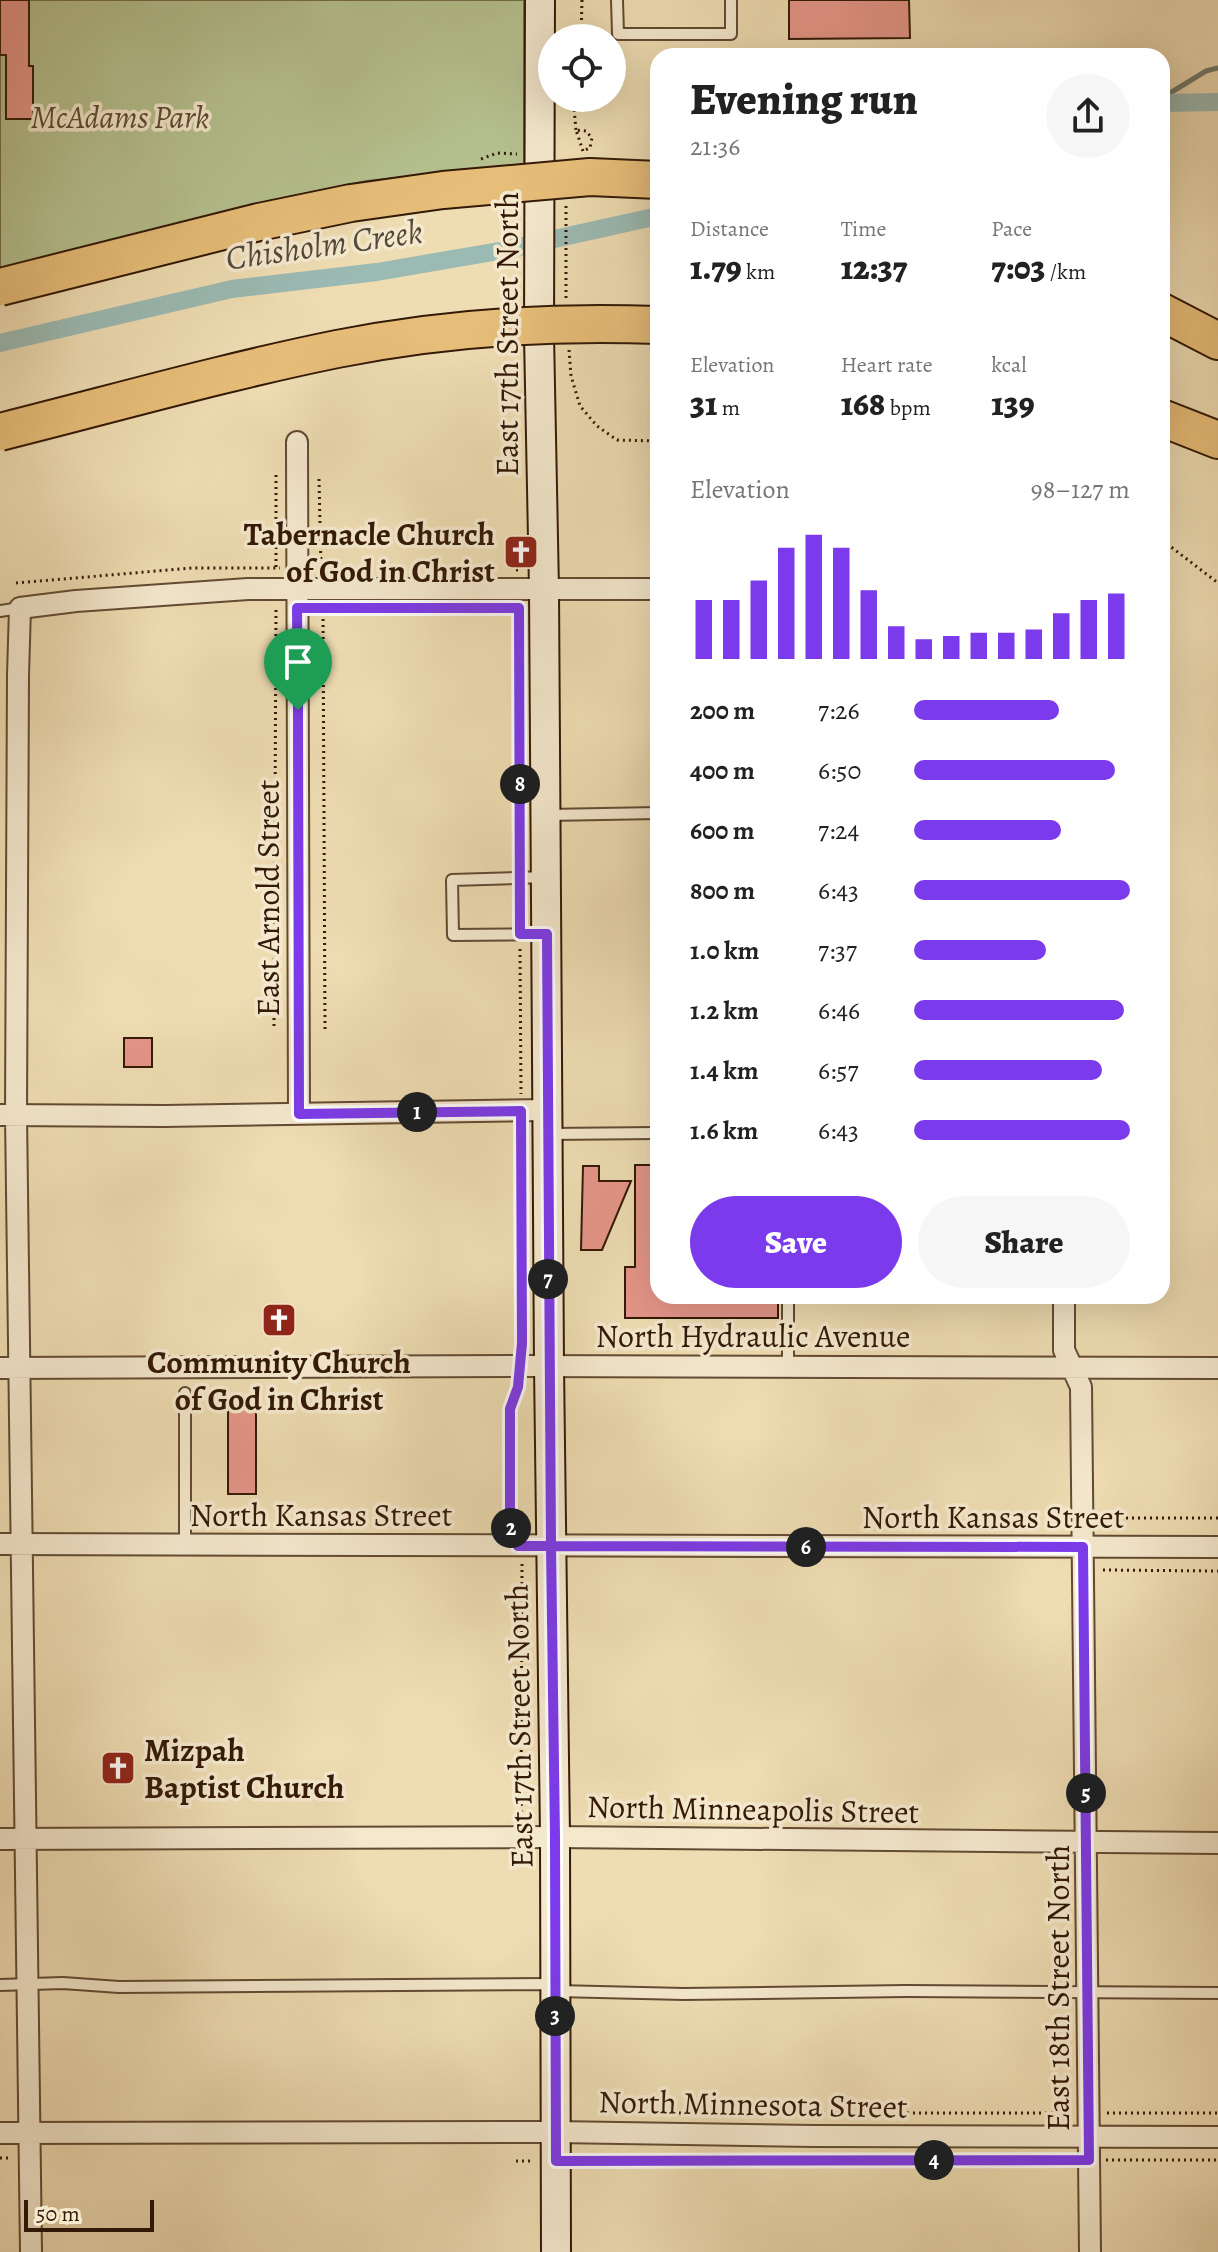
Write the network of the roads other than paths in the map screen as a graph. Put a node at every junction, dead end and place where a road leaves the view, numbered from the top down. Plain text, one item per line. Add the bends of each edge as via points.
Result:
1 (540, 0) edge
2 (617, 0) edge
3 (731, 0) edge
4 (650, 180) edge
5 (0, 287) edge
6 (1170, 316) edge
7 (650, 325) edge
8 (1218, 341) edge
9 (1170, 421) edge
10 (0, 432) edge
11 (1218, 440) edge
12 (297, 442) dead end
13 (527, 583) junction
14 (297, 589) junction
15 (650, 589) edge
16 (10, 610) edge
17 (650, 813) edge
18 (546, 815) junction
19 (8, 859) edge
20 (533, 878) junction
21 (534, 934) junction
22 (299, 1114) junction
23 (8, 1115) edge
24 (538, 1118) junction
25 (650, 1132) edge
26 (788, 1304) edge
27 (1064, 1304) edge
28 (549, 1366) junction
29 (788, 1366) junction
30 (1072, 1367) junction
31 (10, 1368) edge
32 (1218, 1368) edge
33 (185, 1393) dead end
34 (0, 1544) edge
35 (22, 1544) junction
36 (185, 1544) junction
37 (551, 1546) junction
38 (1090, 1547) junction
39 (1218, 1547) edge
40 (555, 1837) junction
41 (0, 1839) edge
42 (25, 1839) junction
43 (1087, 1843) junction
44 (1218, 1843) edge
45 (0, 1985) edge
46 (27, 1985) junction
47 (555, 1988) junction
48 (1088, 1993) junction
49 (1218, 1993) edge
50 (555, 2132) junction
51 (0, 2133) edge
52 (29, 2133) junction
53 (1089, 2137) junction
54 (1218, 2137) edge
55 (31, 2252) edge
56 (556, 2252) edge
57 (1090, 2252) edge

1 - 13 street, East 17th Street North via 540,170 553,291
2 - 3 lane via 618,34 731,34
4 - 5 highway, bridge via 590,177 351,203
6 - 8 highway
7 - 10 highway, bridge via 512,327 340,349
9 - 11 highway
12 - 14 street, East Arnold Street
13 - 14 street
13 - 15 street
13 - 18 street, East 17th Street North
14 - 16 street via 76,601
14 - 22 street, East Arnold Street
16 - 19 street
17 - 18 lane
18 - 20 street, East 17th Street North
19 - 23 street
20 - 21 street, East 17th Street North
20 - 21 lane via 452,880 453,935
21 - 24 street, East 17th Street North
22 - 23 street
22 - 24 street
23 - 31 street
24 - 25 lane
24 - 28 street, East 17th Street North
26 - 29 lane
27 - 30 street, East 18th Street North via 1064,1350
28 - 29 street, North Hydraulic Avenue
28 - 31 street, North Hydraulic Avenue
28 - 37 street, East 17th Street North
29 - 30 street, North Hydraulic Avenue
30 - 32 street, North Hydraulic Avenue
30 - 38 street, East 18th Street North via 1081,1387
31 - 35 street
33 - 36 lane
34 - 35 street, North Kansas Street
35 - 36 street, North Kansas Street
35 - 42 street
36 - 37 street, North Kansas Street
37 - 38 street, North Kansas Street
37 - 40 street, East 17th Street North
38 - 39 street, North Kansas Street
38 - 43 street, East 18th Street North
40 - 42 street, North Minneapolis Street
40 - 43 street, North Minneapolis Street
40 - 47 street, East 17th Street North
41 - 42 street, North Minneapolis Street
42 - 46 street
43 - 44 street, North Minneapolis Street
43 - 48 street, East 18th Street North
45 - 46 lane
46 - 47 lane
46 - 52 street
47 - 48 lane via 684,1994
47 - 50 street, East 17th Street North
48 - 49 lane
48 - 53 street, East 18th Street North
50 - 52 street, North Minnesota Street
50 - 53 street, North Minnesota Street
50 - 56 street, East 17th Street North
51 - 52 street, North Minnesota Street
52 - 55 street
53 - 54 street, North Minnesota Street
53 - 57 street, East 18th Street North

